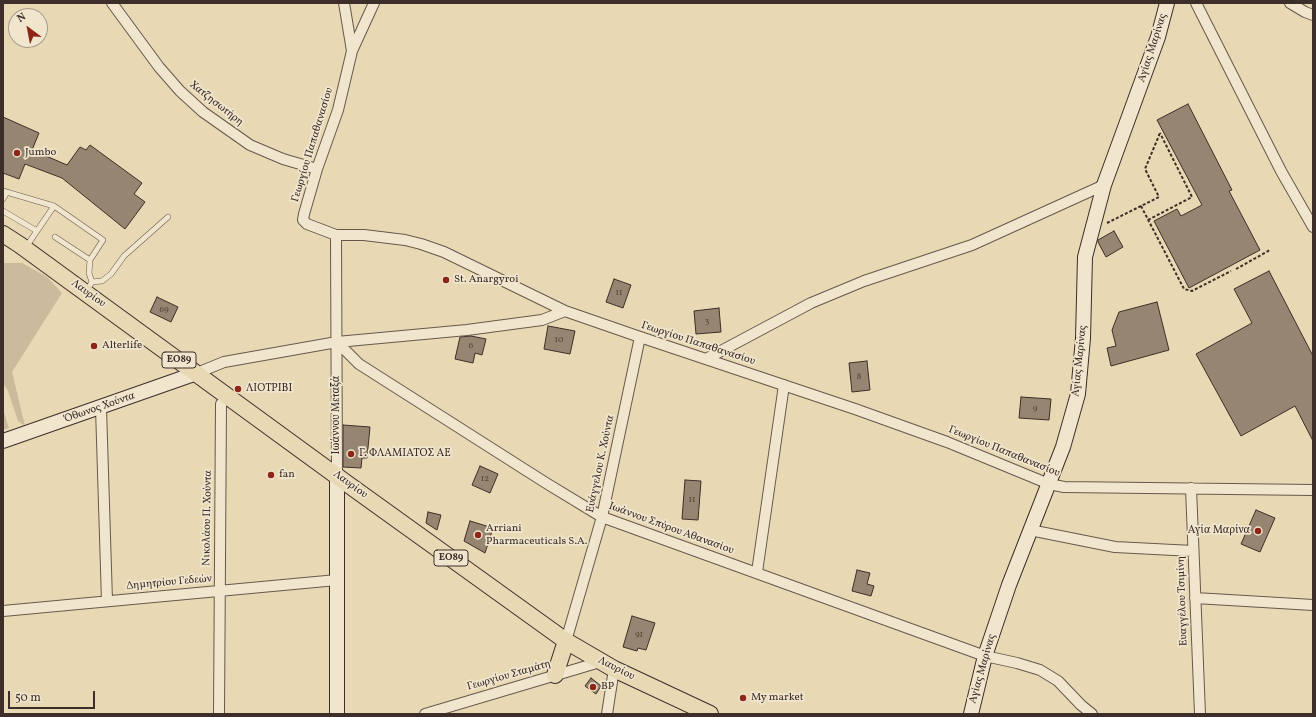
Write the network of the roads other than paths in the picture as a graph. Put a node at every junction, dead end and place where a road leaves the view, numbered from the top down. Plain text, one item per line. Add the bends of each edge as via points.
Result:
1 (112, 3) edge
2 (344, 3) edge
3 (374, 3) edge
4 (1167, 3) edge
5 (1196, 3) edge
6 (1290, 3) edge
7 (1313, 15) edge
8 (352, 51) junction
9 (317, 169) junction
10 (1104, 185) junction
11 (5, 191) edge
12 (3, 199) edge
13 (54, 206) junction
14 (3, 211) edge
15 (168, 217) dead end
16 (1313, 227) edge
17 (37, 231) junction
18 (3, 234) edge
19 (336, 235) junction
20 (55, 237) dead end
21 (25, 248) junction
22 (90, 260) junction
23 (89, 287) junction
24 (565, 311) junction
25 (640, 337) junction
26 (337, 342) junction
27 (706, 359) junction
28 (197, 373) junction
29 (784, 385) junction
30 (228, 396) junction
31 (101, 408) junction
32 (3, 441) edge
33 (337, 476) junction
34 (1049, 484) junction
35 (1191, 488) junction
36 (1313, 490) edge
37 (602, 517) junction
38 (1030, 530) junction
39 (1193, 551) junction
40 (757, 572) junction
41 (337, 580) junction
42 (219, 591) junction
43 (1195, 598) junction
44 (107, 601) junction
45 (1313, 605) edge
46 (3, 611) edge
47 (566, 641) junction
48 (985, 656) junction
49 (607, 665) junction
50 (555, 675) junction
51 (220, 714) edge
52 (337, 714) edge
53 (424, 714) edge
54 (607, 714) edge
55 (710, 714) edge
56 (971, 714) edge
57 (1092, 714) edge
58 (1200, 714) edge

1 - 9 street, Χατζησωτήρη via 159,66 180,91 203,112 250,145
2 - 8 street, Γεωργίου Παπαθανασίου
3 - 8 street
4 - 10 street, Αγίας Μαρίνας via 1158,37
5 - 16 street via 1281,171
6 - 7 street
8 - 9 street, Γεωργίου Παπαθανασίου via 338,110
9 - 19 street, Γεωργίου Παπαθανασίου via 303,220
10 - 27 street via 972,245 864,281 811,303
10 - 34 street, Αγίας Μαρίνας via 1086,257 1078,394 1064,447
11 - 12 lane
11 - 13 lane
13 - 17 lane
13 - 22 lane via 103,240
14 - 17 lane
15 - 23 lane via 124,256 111,274
17 - 21 lane
18 - 21 main road, Λαυρίου / ΕΟ89
19 - 24 street, Γεωργίου Παπαθανασίου via 364,235 421,244 444,252
19 - 26 street, Ιωάννου Μεταξά
20 - 22 lane
21 - 23 main road, Λαυρίου / ΕΟ89
22 - 23 lane
23 - 28 main road, Λαυρίου / ΕΟ89
24 - 25 street, Γεωργίου Παπαθανασίου
24 - 26 street via 542,320
25 - 27 street, Γεωργίου Παπαθανασίου
25 - 37 street, Ευάγγελου Κ. Χούντα
26 - 28 street via 224,362
26 - 33 street, Ιωάννου Μεταξά
26 - 37 street, Ιωάννου Σπύρου Αθανασίου via 359,364
27 - 29 street, Γεωργίου Παπαθανασίου
28 - 30 main road, Λαυρίου / ΕΟ89
28 - 31 street, Όθωνος Χούντα
29 - 34 street, Γεωργίου Παπαθανασίου via 947,442
29 - 40 street
30 - 33 main road, Λαυρίου / ΕΟ89
30 - 42 street, Νικολάου Π. Χούντα via 221,404
31 - 32 street, Όθωνος Χούντα
31 - 44 street
33 - 41 street, Ιωάννου Μεταξά
33 - 47 main road, Λαυρίου / ΕΟ89
34 - 35 street, Γεωργίου Παπαθανασίου via 1064,487
34 - 38 street, Αγίας Μαρίνας
35 - 36 street, Γεωργίου Παπαθανασίου
35 - 39 street, Ευαγγέλου Τσιμίνη
37 - 40 street, Ιωάννου Σπύρου Αθανασίου
37 - 47 street, Ευάγγελου Κ. Χούντα
38 - 39 street via 1115,547
38 - 48 street, Αγίας Μαρίνας
39 - 43 street, Ευαγγέλου Τσιμίνη
40 - 48 street, Ιωάννου Σπύρου Αθανασίου
41 - 42 street, Δημητρίου Γεδεών
41 - 52 street, Ιωάννου Μεταξά
42 - 44 street, Δημητρίου Γεδεών
42 - 51 street, Νικολάου Π. Χούντα
43 - 45 street
43 - 58 street, Ευαγγέλου Τσιμίνη
44 - 46 street, Δημητρίου Γεδεών
47 - 49 main road, Λαυρίου / ΕΟ89
47 - 50 main road
48 - 56 street, Αγίας Μαρίνας
48 - 57 street, Ιωάννου Σπύρου Αθανασίου via 1040,670 1058,681
49 - 50 street, Γεωργίου Σταμάτη
49 - 54 street
49 - 55 main road, Λαυρίου / ΕΟ89
50 - 53 street, Γεωργίου Σταμάτη

